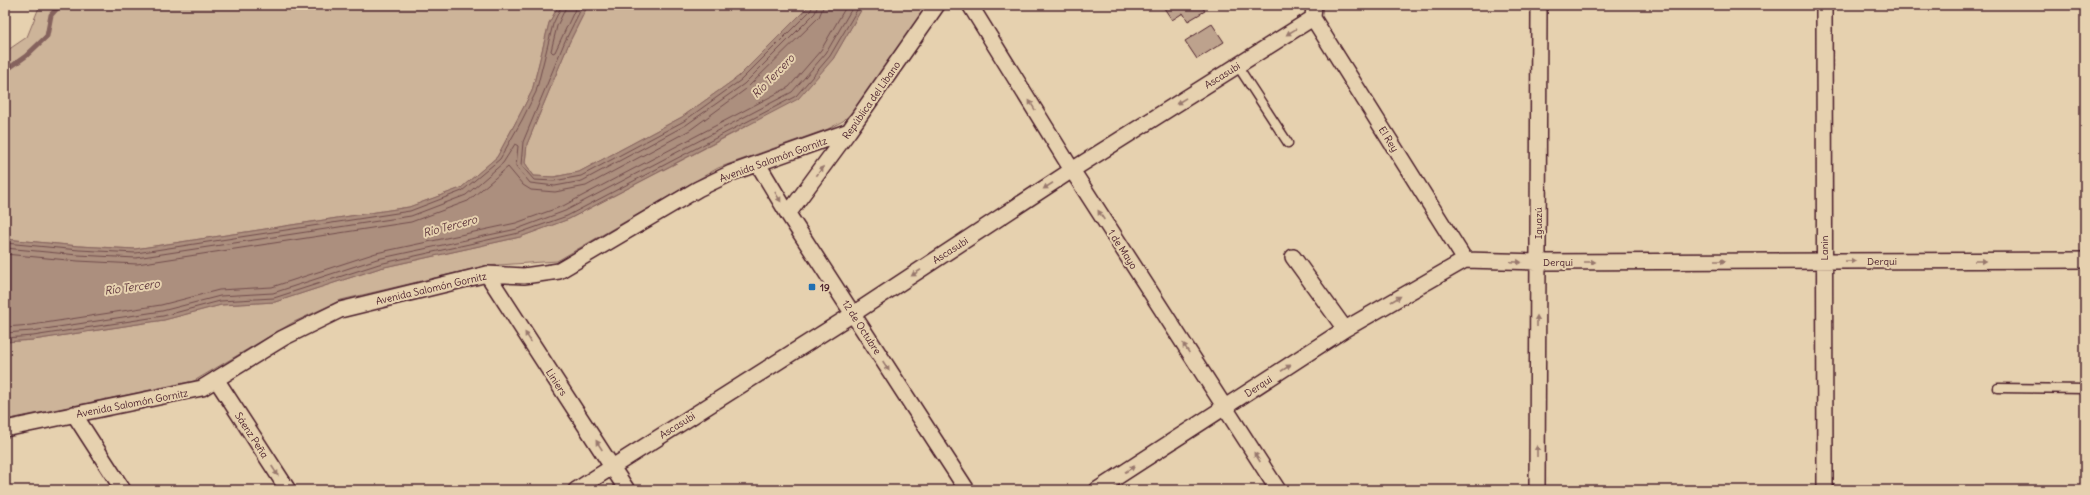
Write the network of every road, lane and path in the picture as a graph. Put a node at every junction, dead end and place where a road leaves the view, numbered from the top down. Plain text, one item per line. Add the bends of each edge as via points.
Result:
1 (937, 5) edge
2 (970, 5) edge
3 (1539, 5) edge
4 (1824, 5) edge
5 (1314, 12) edge
6 (1238, 65) junction
7 (849, 131) junction
8 (1288, 144) dead end
9 (758, 164) junction
10 (1072, 170) junction
11 (788, 214) junction
12 (1293, 257) dead end
13 (1464, 260) junction
14 (2085, 260) edge
15 (1824, 261) junction
16 (1537, 262) junction
17 (487, 274) junction
18 (853, 314) junction
19 (1346, 329) junction
20 (216, 379) junction
21 (1998, 388) dead end
22 (2085, 388) edge
23 (1224, 408) junction
24 (74, 414) junction
25 (5, 429) edge
26 (612, 467) junction
27 (123, 490) edge
28 (288, 490) edge
29 (576, 490) edge
30 (627, 490) edge
31 (967, 490) edge
32 (1097, 490) edge
33 (1278, 490) edge
34 (1537, 490) edge
35 (1825, 490) edge

1 - 7 street, República del Líbano
10 -> 2 street, 1 de Mayo
3 - 16 street, Iguazú
4 - 15 street, Lanin
5 -> 6 street, Ascasubi
5 - 13 street, El Rey
6 - 8 lane
6 -> 10 street, Ascasubi
7 - 9 street, Avenida Salomón Gornitz
11 -> 7 street, República del Líbano
9 -> 11 street, 12 de Octubre
9 - 17 street, Avenida Salomón Gornitz via 731,173 698,189 559,270 524,276
10 -> 18 street, Ascasubi
23 -> 10 street, 1 de Mayo
11 - 18 street, 12 de Octubre
12 - 19 street
13 -> 16 street, Derqui
19 -> 13 street, Derqui
15 -> 14 street, Derqui
16 -> 15 street, Derqui
15 - 35 street, Lanin
34 -> 16 street, Iguazú
17 - 20 street, Avenida Salomón Gornitz via 340,310 283,338
26 -> 17 street, Liniers
18 - 26 street, Ascasubi
18 -> 31 street, 12 de Octubre
23 -> 19 street, Derqui
20 - 24 street, Avenida Salomón Gornitz via 202,388 188,392
20 -> 28 street, Sáenz Peña
21 - 22 lane
32 -> 23 street, Derqui
33 -> 23 street, 1 de Mayo
24 - 25 street, Avenida Salomón Gornitz
24 - 27 street
26 - 29 street, Ascasubi
26 - 30 street, Liniers

